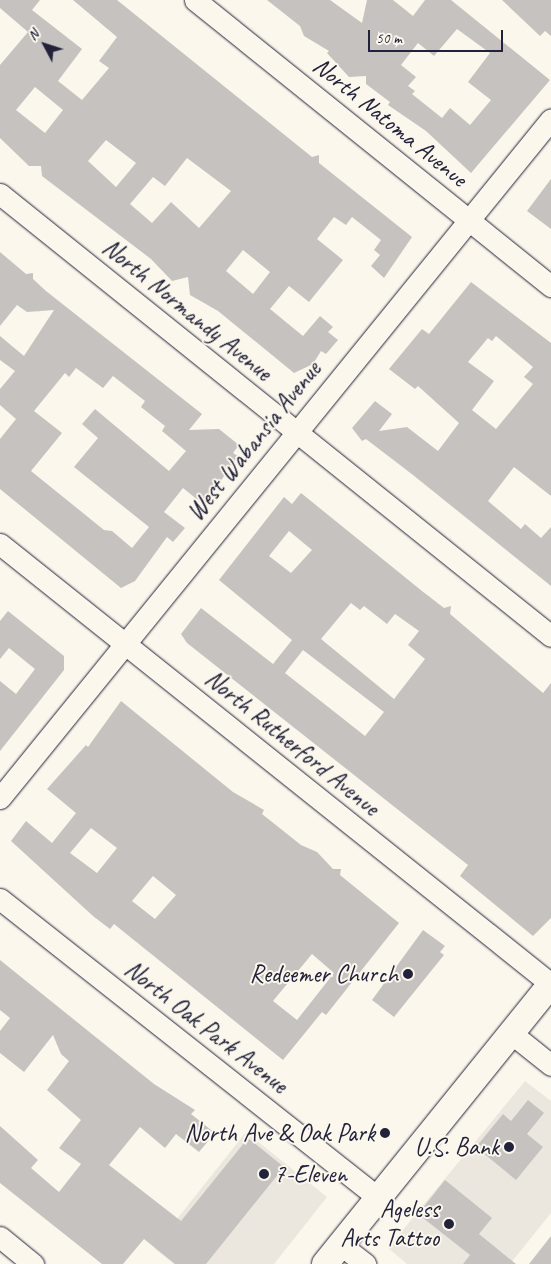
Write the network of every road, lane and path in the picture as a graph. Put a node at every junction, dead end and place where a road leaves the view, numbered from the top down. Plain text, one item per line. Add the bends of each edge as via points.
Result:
1 (195, 0) edge
2 (551, 119) edge
3 (0, 194) edge
4 (468, 221) junction
5 (551, 286) edge
6 (296, 433) junction
7 (0, 544) edge
8 (551, 636) edge
9 (125, 644) junction
10 (0, 798) edge
11 (0, 899) edge
12 (551, 984) edge
13 (511, 1033) junction
14 (551, 1065) edge
15 (378, 1198) junction
16 (0, 1237) edge
17 (333, 1254) edge
18 (33, 1264) edge
19 (365, 1264) edge

1 - 4 street, North Natoma Avenue
2 - 4 street, West Wabansia Avenue
3 - 6 street, North Normandy Avenue
4 - 5 street, North Natoma Avenue
4 - 6 street, West Wabansia Avenue
6 - 8 street, North Normandy Avenue
6 - 9 street, West Wabansia Avenue
7 - 9 street, North Rutherford Avenue
9 - 10 street, West Wabansia Avenue
9 - 12 street, North Rutherford Avenue
11 - 15 street, North Oak Park Avenue
12 - 13 main road
13 - 14 street
13 - 15 main road
15 - 17 main road
16 - 18 street
17 - 19 street

